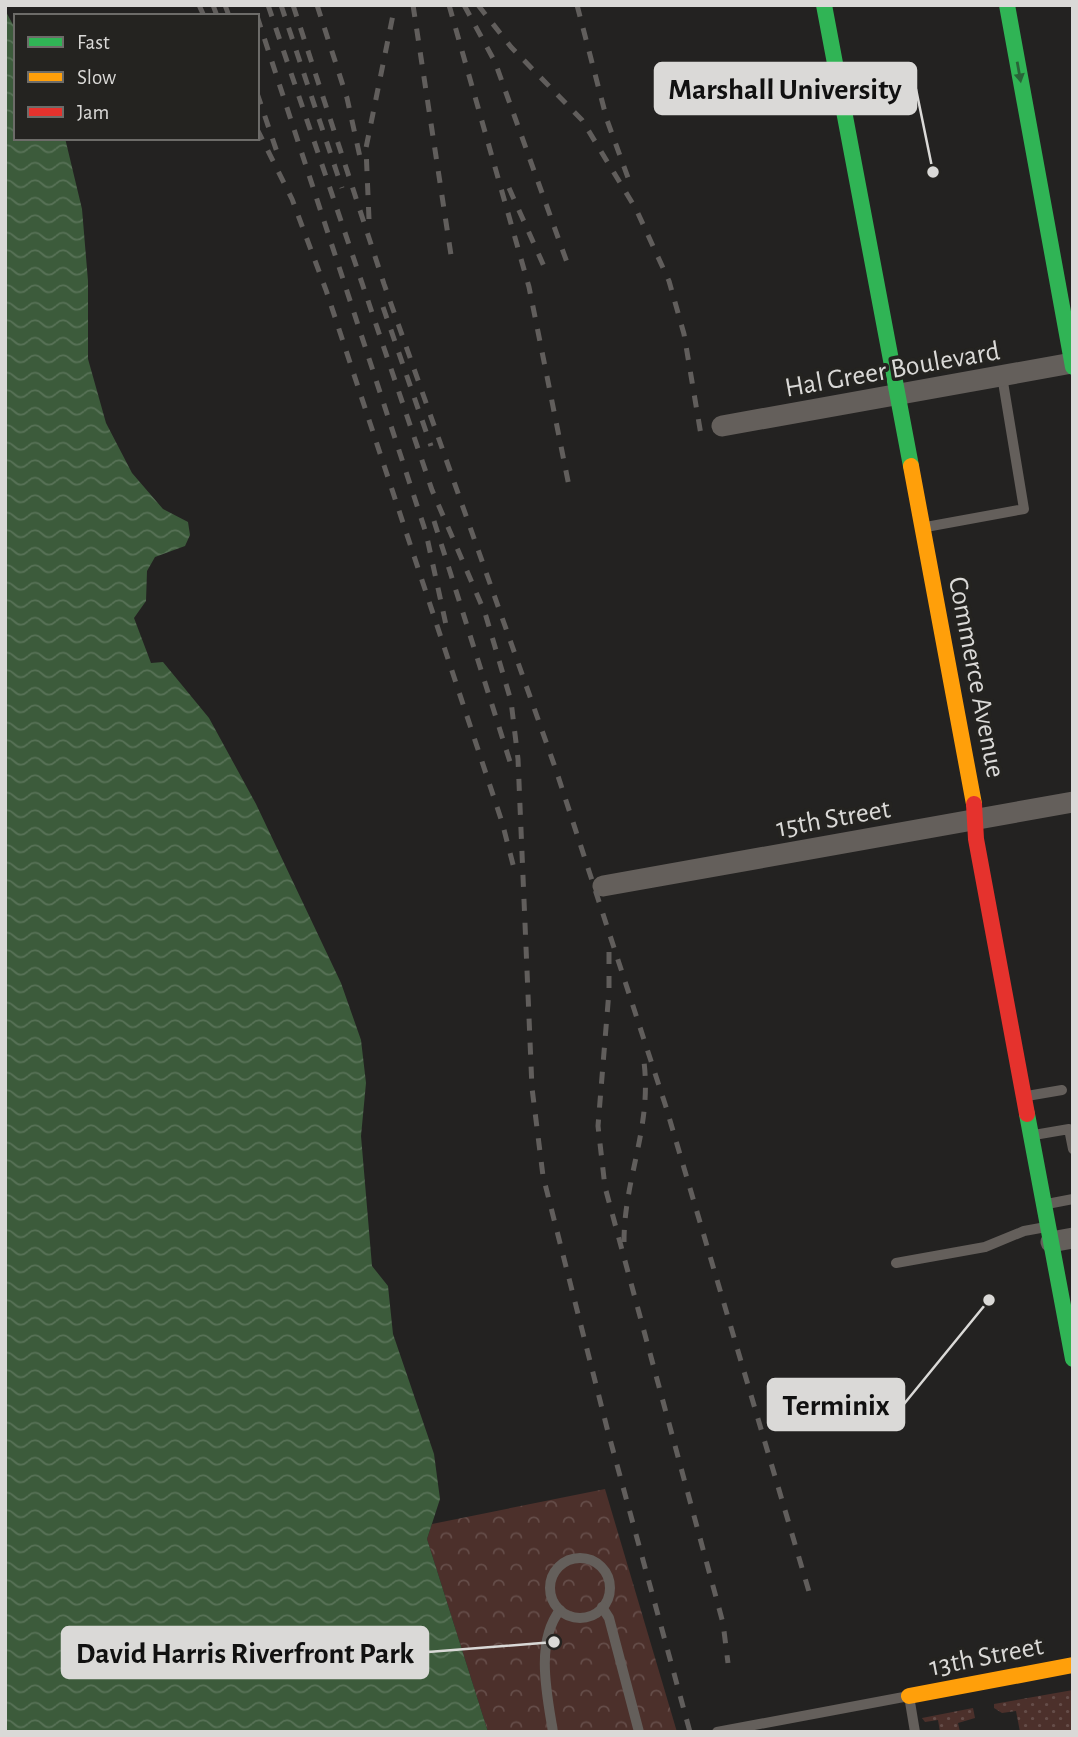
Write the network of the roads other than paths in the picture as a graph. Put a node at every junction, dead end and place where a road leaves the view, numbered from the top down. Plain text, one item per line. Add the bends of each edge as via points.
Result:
1 (824, 5) edge
2 (1007, 5) edge
3 (1073, 364) edge
4 (1002, 376) junction
5 (899, 397) junction
6 (722, 426) dead end
7 (923, 527) junction
8 (1073, 802) edge
9 (975, 820) junction
10 (603, 887) dead end
11 (1062, 1090) dead end
12 (1024, 1096) junction
13 (1031, 1136) junction
14 (1073, 1149) edge
15 (1073, 1199) edge
16 (1044, 1204) junction
17 (1050, 1234) junction
18 (1073, 1238) edge
19 (896, 1264) dead end
20 (1073, 1359) edge
21 (602, 1607) junction
22 (560, 1610) junction
23 (1073, 1665) edge
24 (909, 1696) junction
25 (553, 1732) edge
26 (639, 1732) edge
27 (717, 1732) edge
28 (915, 1732) edge

1 - 5 street, Commerce Avenue
2 -> 3 street
3 - 4 street, Hal Greer Boulevard
4 - 5 street, Hal Greer Boulevard
4 - 7 lane via 1024,509
5 - 6 street, Hal Greer Boulevard
5 - 7 street, Commerce Avenue
7 - 9 street, Commerce Avenue
8 - 9 street, 15th Street
9 - 10 street, 15th Street
9 - 12 street, Commerce Avenue
11 - 12 lane
12 - 13 street, Commerce Avenue
13 - 14 lane via 1069,1129
13 - 16 street, Commerce Avenue
15 - 16 lane
16 - 17 street, Commerce Avenue
17 - 18 street
17 - 19 lane via 1024,1231 985,1247
17 - 20 street, Commerce Avenue
21 - 22 lane via 577,1618
21 - 22 lane via 610,1587 602,1567 583,1558 572,1559 555,1571 550,1591
21 - 26 lane via 609,1618
22 - 25 lane via 549,1629 546,1660
23 - 24 street, 13th Street
24 - 27 lane
24 - 28 lane

